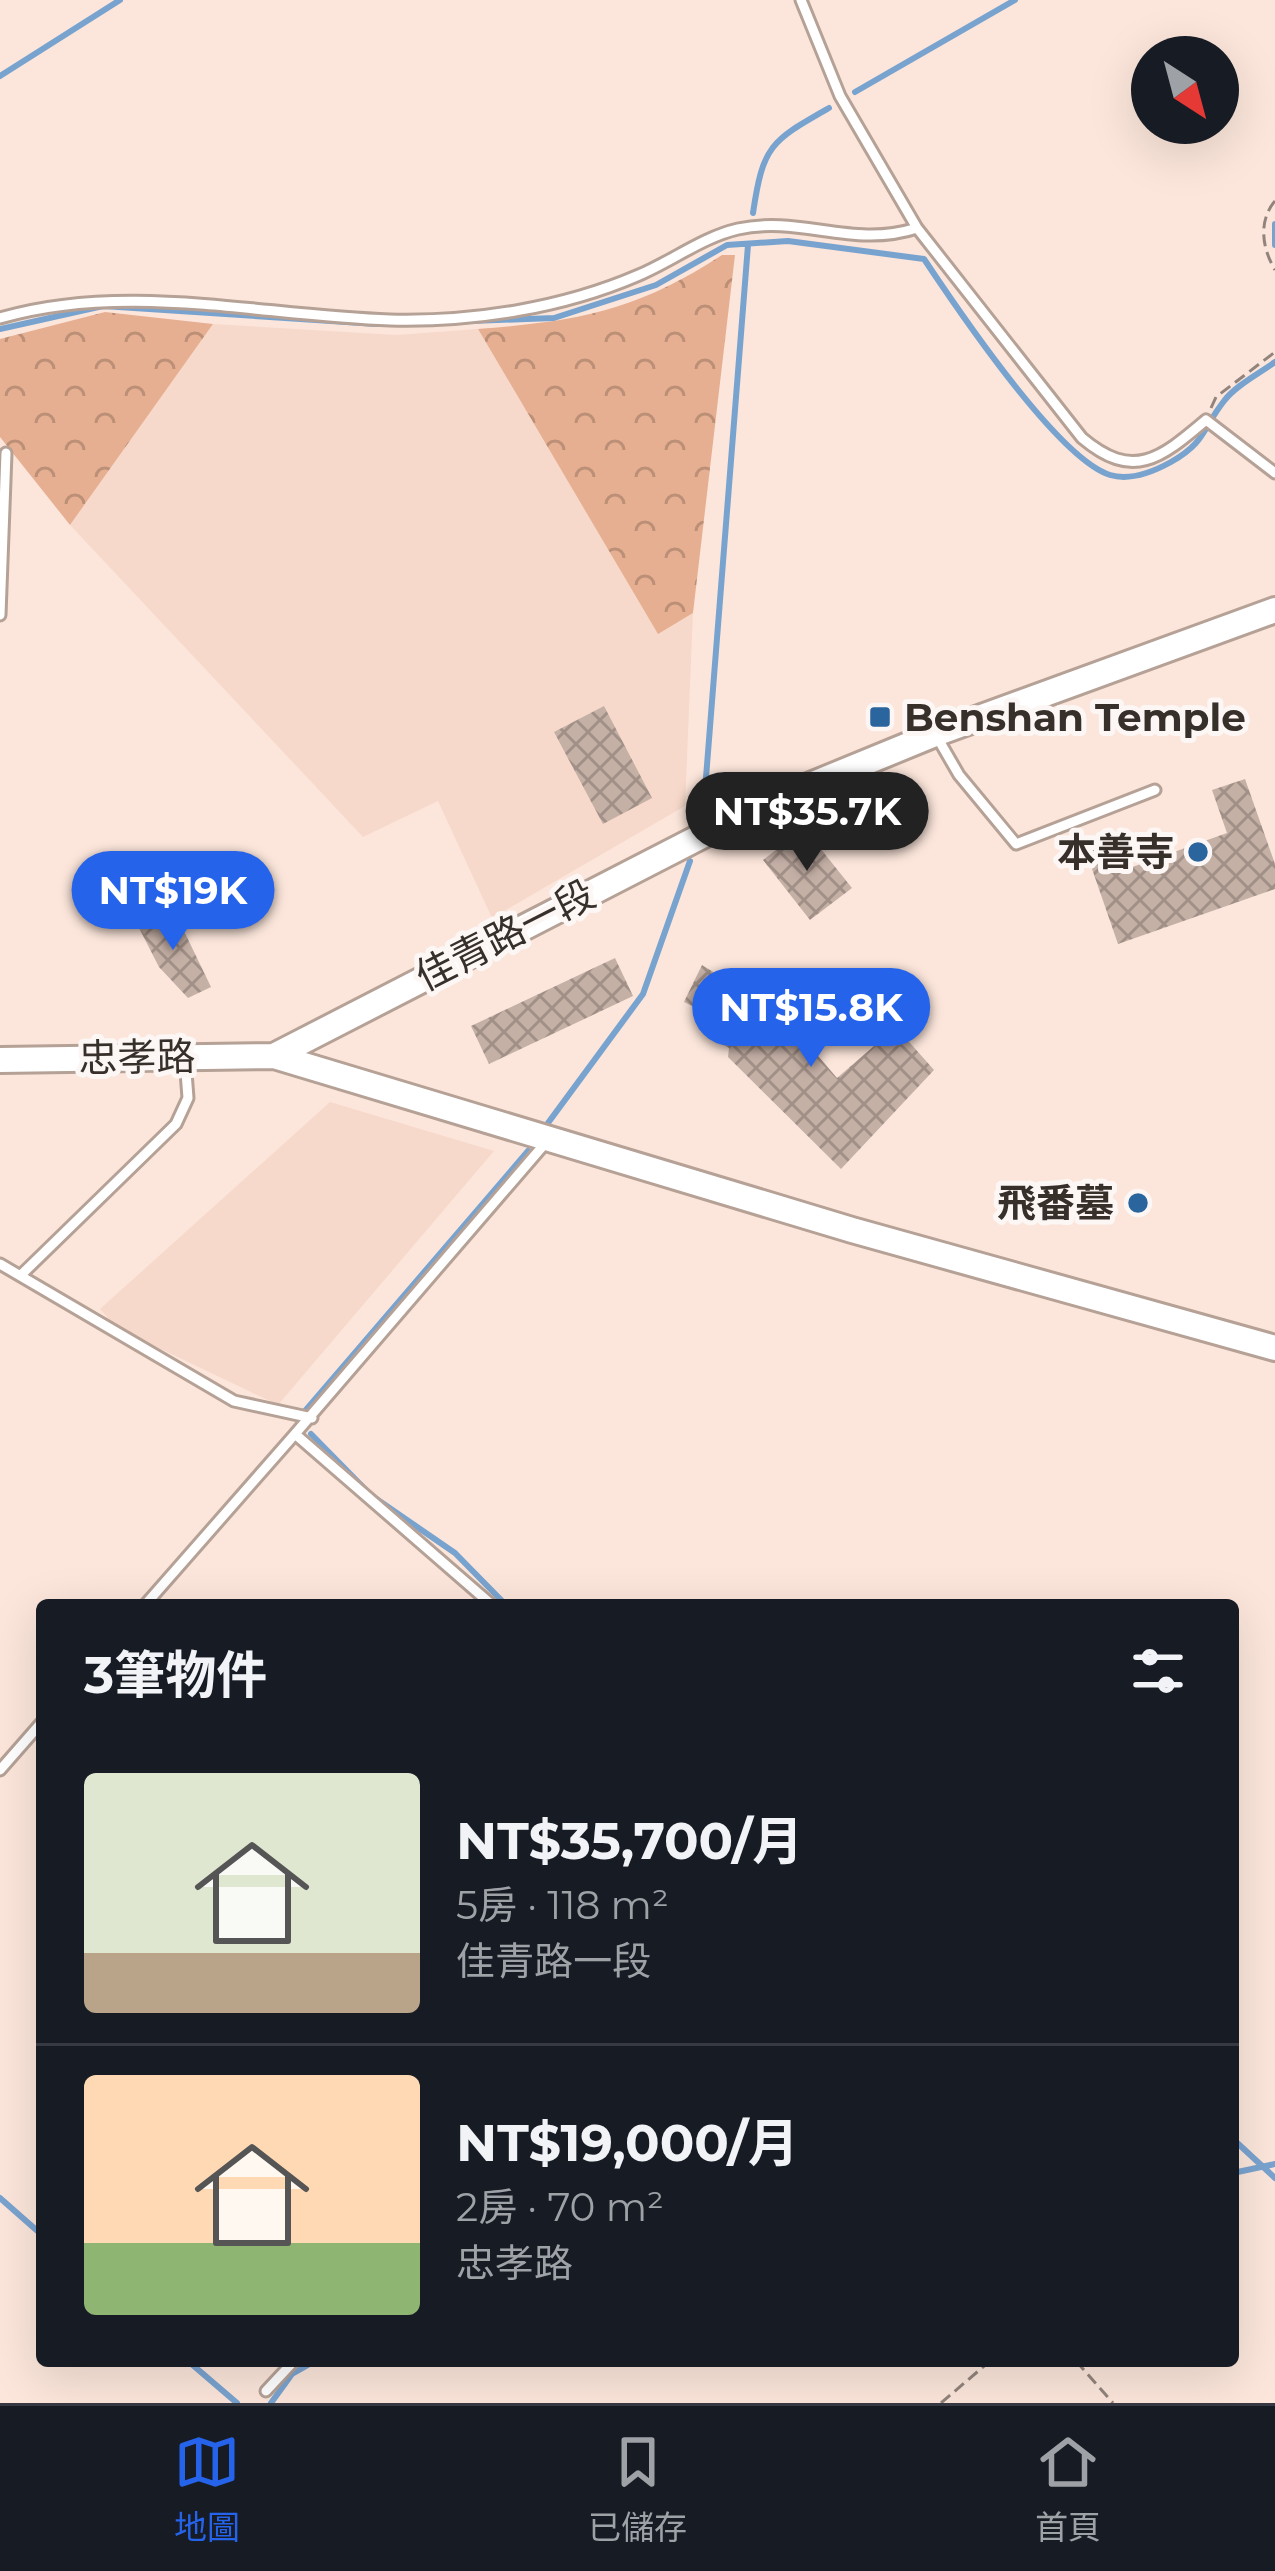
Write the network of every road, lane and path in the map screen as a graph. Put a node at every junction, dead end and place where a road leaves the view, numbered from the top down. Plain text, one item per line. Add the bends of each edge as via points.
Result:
1 (802, 0) edge
2 (1275, 201) edge
3 (917, 228) junction
4 (1275, 270) edge
5 (0, 318) edge
6 (1275, 352) edge
7 (1205, 420) junction
8 (6, 453) dead end
9 (1275, 473) edge
10 (1, 501) edge
11 (1275, 610) edge
12 (0, 615) edge
13 (935, 734) junction
14 (1155, 790) dead end
15 (274, 1056) junction
16 (184, 1057) junction
17 (0, 1060) edge
18 (548, 1140) junction
19 (0, 1264) edge
20 (22, 1274) junction
21 (1275, 1348) edge
22 (312, 1418) junction
23 (295, 1434) junction
24 (150, 1599) edge
25 (485, 1599) edge
26 (36, 1729) edge
27 (0, 1770) edge
28 (288, 2367) edge
29 (983, 2367) edge
30 (1081, 2367) edge
31 (266, 2391) dead end
32 (941, 2403) edge
33 (1113, 2403) edge

1 - 3 lane via 840,96
2 - 4 path via 1262,236
3 - 5 lane via 885,238 740,229 575,302 545,307 393,320 104,300
3 - 7 lane via 975,309 1103,455 1128,464 1156,457
6 - 7 path via 1216,397
7 - 9 lane
8 - 10 lane
10 - 12 lane
11 - 13 street, 佳青路一段
13 - 14 lane via 1016,844
13 - 15 street, 佳青路一段 via 762,805
15 - 16 street, 忠孝路
15 - 18 street
16 - 17 street, 忠孝路
16 - 20 lane via 188,1098 176,1124
18 - 21 street
18 - 22 lane
19 - 20 lane
20 - 22 lane via 234,1401
22 - 23 lane
23 - 24 lane
23 - 25 lane
26 - 27 lane
28 - 31 lane
29 - 32 path
30 - 33 path

